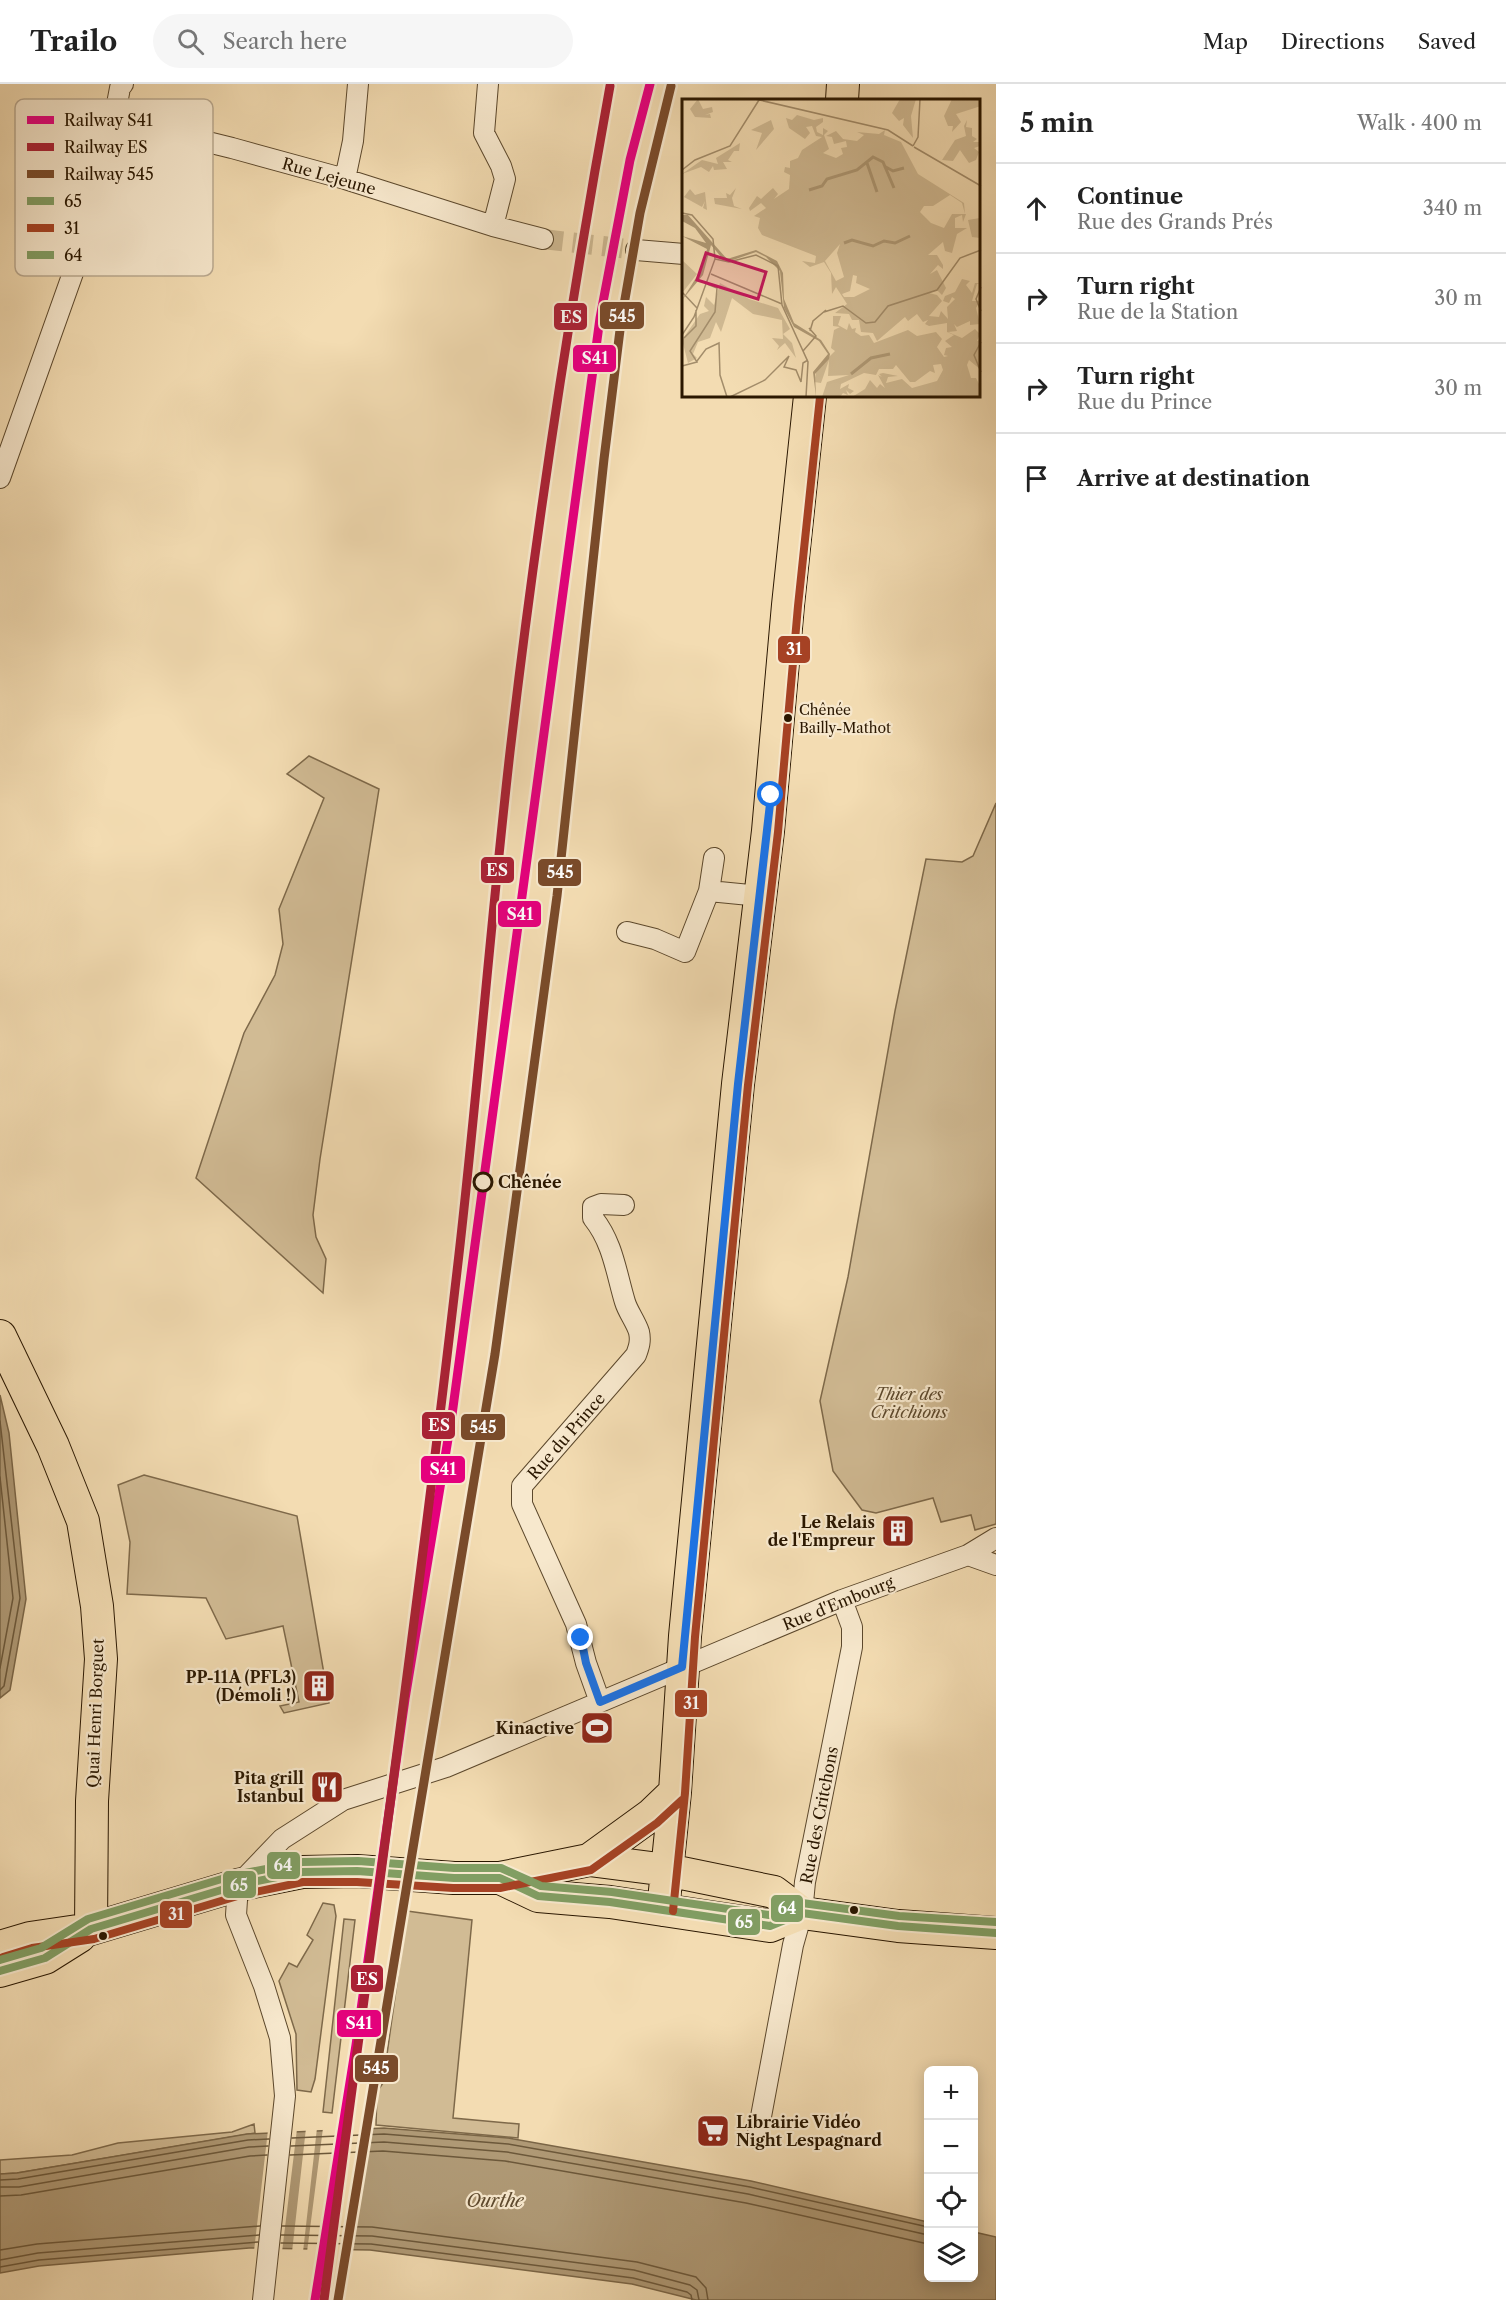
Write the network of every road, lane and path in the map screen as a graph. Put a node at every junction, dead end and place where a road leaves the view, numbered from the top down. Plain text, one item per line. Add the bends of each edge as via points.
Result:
1 (358, 84) edge
2 (488, 84) edge
3 (843, 84) edge
4 (842, 99) edge
5 (213, 143) edge
6 (345, 179) junction
7 (493, 226) junction
8 (543, 239) tunnel mouth
9 (636, 250) tunnel mouth
10 (682, 254) edge
11 (72, 276) edge
12 (810, 398) edge
13 (0, 478) edge
14 (714, 858) dead end
15 (709, 891) junction
16 (760, 896) junction
17 (627, 932) dead end
18 (624, 1205) dead end
19 (0, 1336) edge
20 (996, 1538) edge
21 (968, 1554) junction
22 (996, 1565) edge
23 (842, 1600) junction
24 (682, 1667) junction
25 (600, 1702) junction
26 (675, 1792) junction
27 (589, 1860) junction
28 (667, 1870) junction
29 (500, 1878) junction
30 (238, 1885) junction
31 (663, 1910) junction
32 (802, 1913) junction
33 (91, 1929) junction
34 (996, 1933) edge
35 (0, 1947) edge
36 (0, 1971) edge
37 (757, 2138) dead end
38 (264, 2293) edge

1 - 6 street
2 - 7 street via 484,133 505,180
3 - 4 main road
5 - 6 street, Rue Lejeune
6 - 7 street, Rue Lejeune
7 - 8 street, Rue Lejeune
9 - 10 street
11 - 13 street
12 - 16 main road
14 - 15 street
15 - 16 street
15 - 17 street via 685,952
16 - 24 main road
18 - 25 street, Rue du Prince via 593,1207 593,1218 604,1232 626,1304 639,1331 640,1345 636,1355 522,1486 522,1504 576,1624
19 - 33 main road, Quai Henri Borguet via 53,1446 83,1521 97,1606 101,1659 92,1801
20 - 21 street
21 - 22 street
21 - 23 street, Rue d'Embourg
23 - 24 street, Rue d'Embourg
23 - 32 street, Rue des Critchons via 852,1627 852,1647
24 - 25 street, Rue d'Embourg
24 - 26 main road
25 - 30 street, Rue d'Embourg via 446,1767 343,1800 282,1839
26 - 27 main road via 651,1815
26 - 28 main road
27 - 28 main road
27 - 29 main road
28 - 31 main road
28 - 32 main road via 774,1892
29 - 30 main road via 302,1872
29 - 31 main road via 538,1896
30 - 33 main road
30 - 38 street via 236,1915 280,2038 285,2096
31 - 32 main road via 770,1926
32 - 34 main road via 898,1926
32 - 37 street, Rue des Critchons
33 - 35 main road via 30,1938
33 - 36 main road via 45,1958

